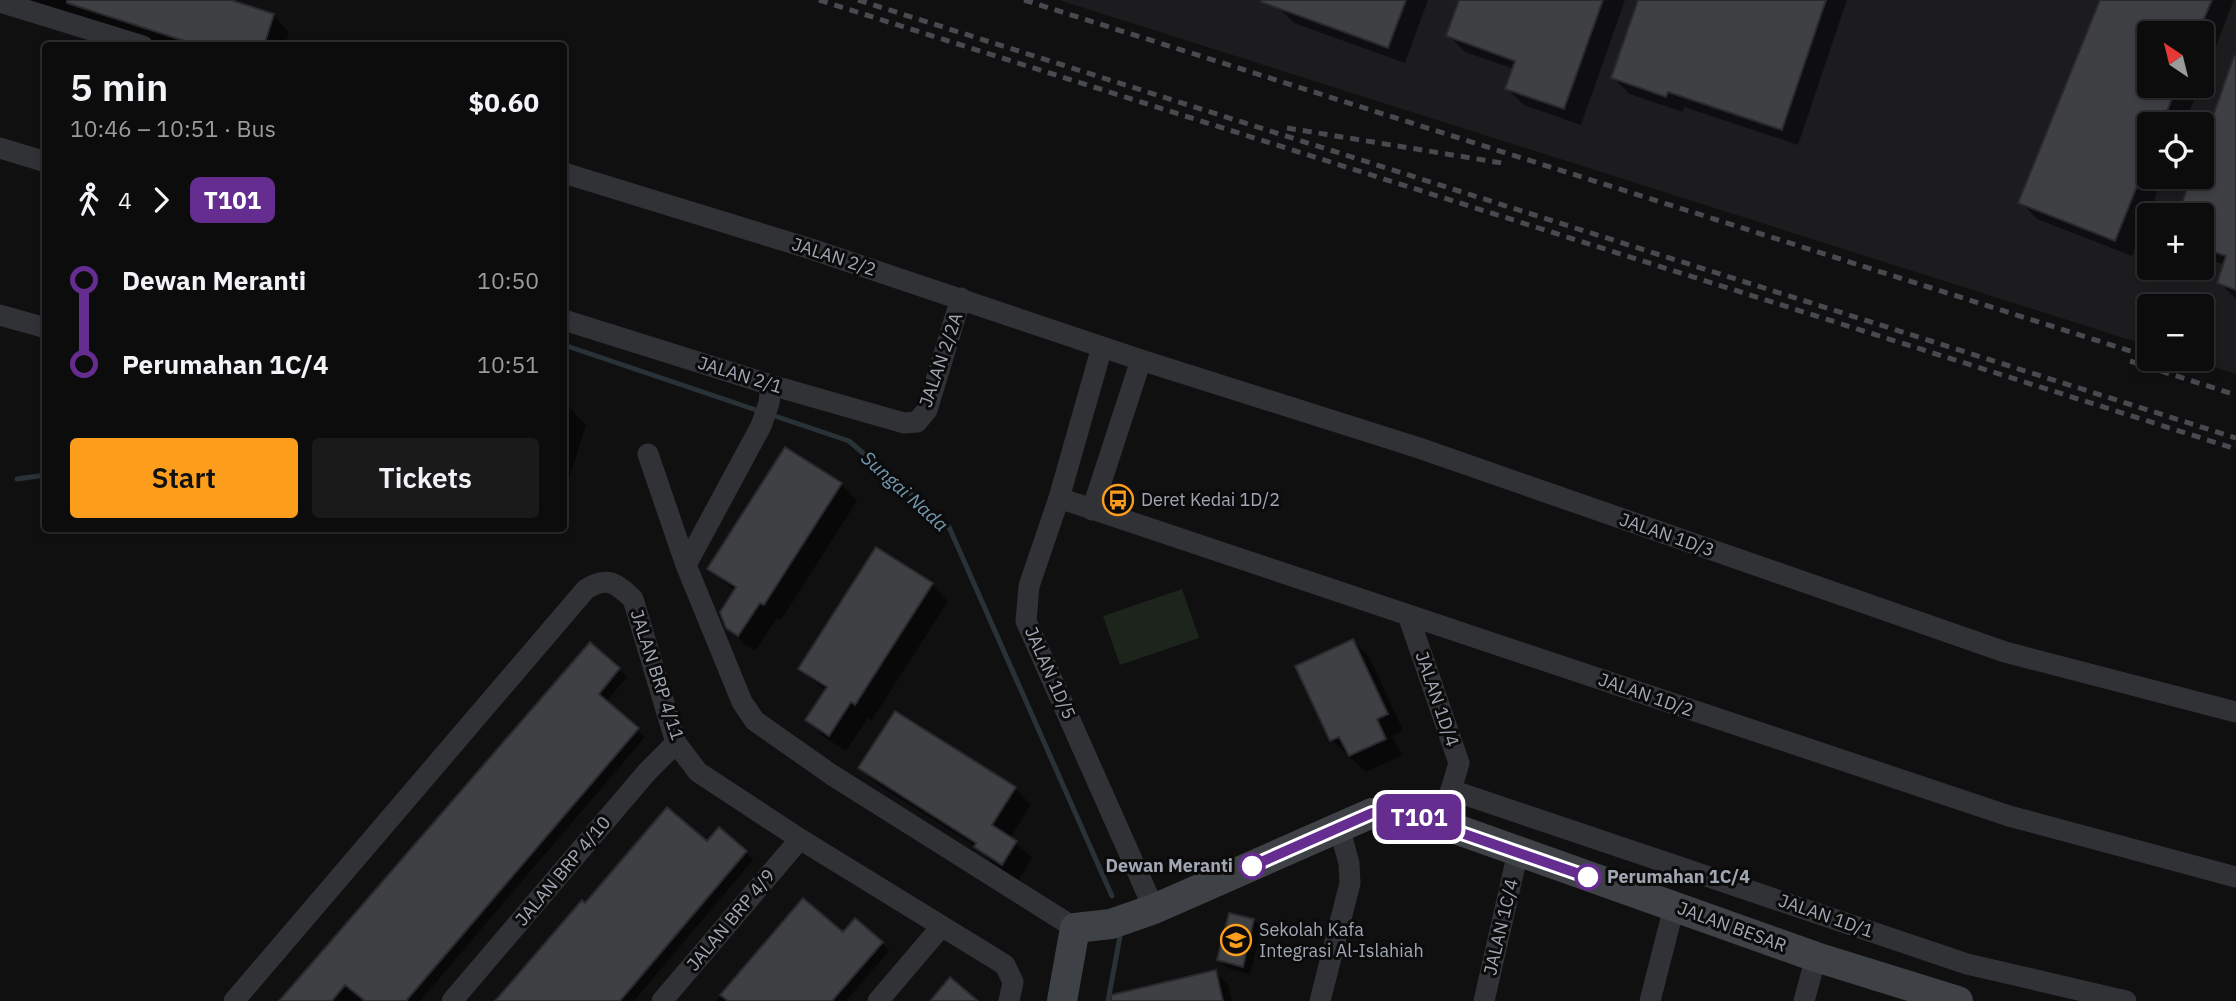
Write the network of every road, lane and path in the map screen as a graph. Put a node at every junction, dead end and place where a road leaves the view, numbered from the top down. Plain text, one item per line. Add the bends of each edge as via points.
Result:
1 (0, 2) edge
2 (130, 42) edge
3 (0, 148) edge
4 (42, 161) edge
5 (567, 174) edge
6 (961, 298) junction
7 (0, 316) edge
8 (567, 321) edge
9 (42, 327) edge
10 (1102, 346) junction
11 (1141, 360) junction
12 (770, 394) junction
13 (917, 422) joint
14 (648, 454) dead end
15 (1059, 498) junction
16 (1092, 510) junction
17 (687, 565) junction
18 (1408, 615) junction
19 (2236, 712) edge
20 (676, 743) junction
21 (1451, 789) junction
22 (1436, 822) junction
23 (1339, 827) junction
24 (800, 839) junction
25 (1518, 852) junction
26 (2236, 877) edge
27 (1674, 907) junction
28 (1154, 909) junction
29 (941, 927) junction
30 (1075, 928) junction
31 (1816, 957) junction
32 (234, 1001) edge
33 (452, 1001) edge
34 (662, 1001) edge
35 (878, 1001) edge
36 (1009, 1001) edge
37 (1062, 1001) edge
38 (1320, 1001) edge
39 (1484, 1001) edge
40 (1650, 1001) edge
41 (1804, 1001) edge
42 (1958, 1001) edge
43 (2126, 1001) edge

1 - 2 street
3 - 4 street
5 - 6 street, JALAN 2/2
6 - 10 street, JALAN 2/2
6 - 13 street, JALAN 2/2A via 926,410
7 - 9 street
8 - 12 street, JALAN 2/1
10 - 11 street, JALAN 1D/3
10 - 15 street, JALAN 1D/5
11 - 16 street
11 - 19 street, JALAN 1D/3 via 1419,448 2005,652
12 - 13 street, JALAN 2/1
12 - 17 street via 761,426
14 - 17 street
15 - 16 street, JALAN 1D/2
15 - 28 street, JALAN 1D/5 via 1029,586 1026,621
16 - 18 street, JALAN 1D/2
17 - 30 street via 742,702 755,721 832,775
18 - 21 street, JALAN 1D/4 via 1459,763
18 - 26 street, JALAN 1D/2 via 2009,816
20 - 24 street, JALAN BRP 4/11 via 698,772
20 - 32 street, JALAN BRP 4/11 via 632,599 610,582 597,583 586,589
20 - 33 street, JALAN BRP 4/10
21 - 22 street, JALAN 1D/4
21 - 43 street, JALAN 1D/1 via 1967,964
22 - 23 street, JALAN BESAR via 1407,814 1372,813
22 - 25 street, JALAN BESAR
23 - 28 street, JALAN BESAR
23 - 38 street via 1350,883
24 - 29 street, JALAN BRP 4/11
24 - 34 street, JALAN BRP 4/9
25 - 27 street, JALAN BESAR
25 - 39 street, JALAN 1C/4
27 - 31 street, JALAN BESAR
27 - 40 street
28 - 30 street, JALAN BESAR via 1111,923
29 - 35 street
29 - 36 street, JALAN BRP 4/11 via 1005,965 1013,982
30 - 37 street
31 - 41 street
31 - 42 street, JALAN BESAR

